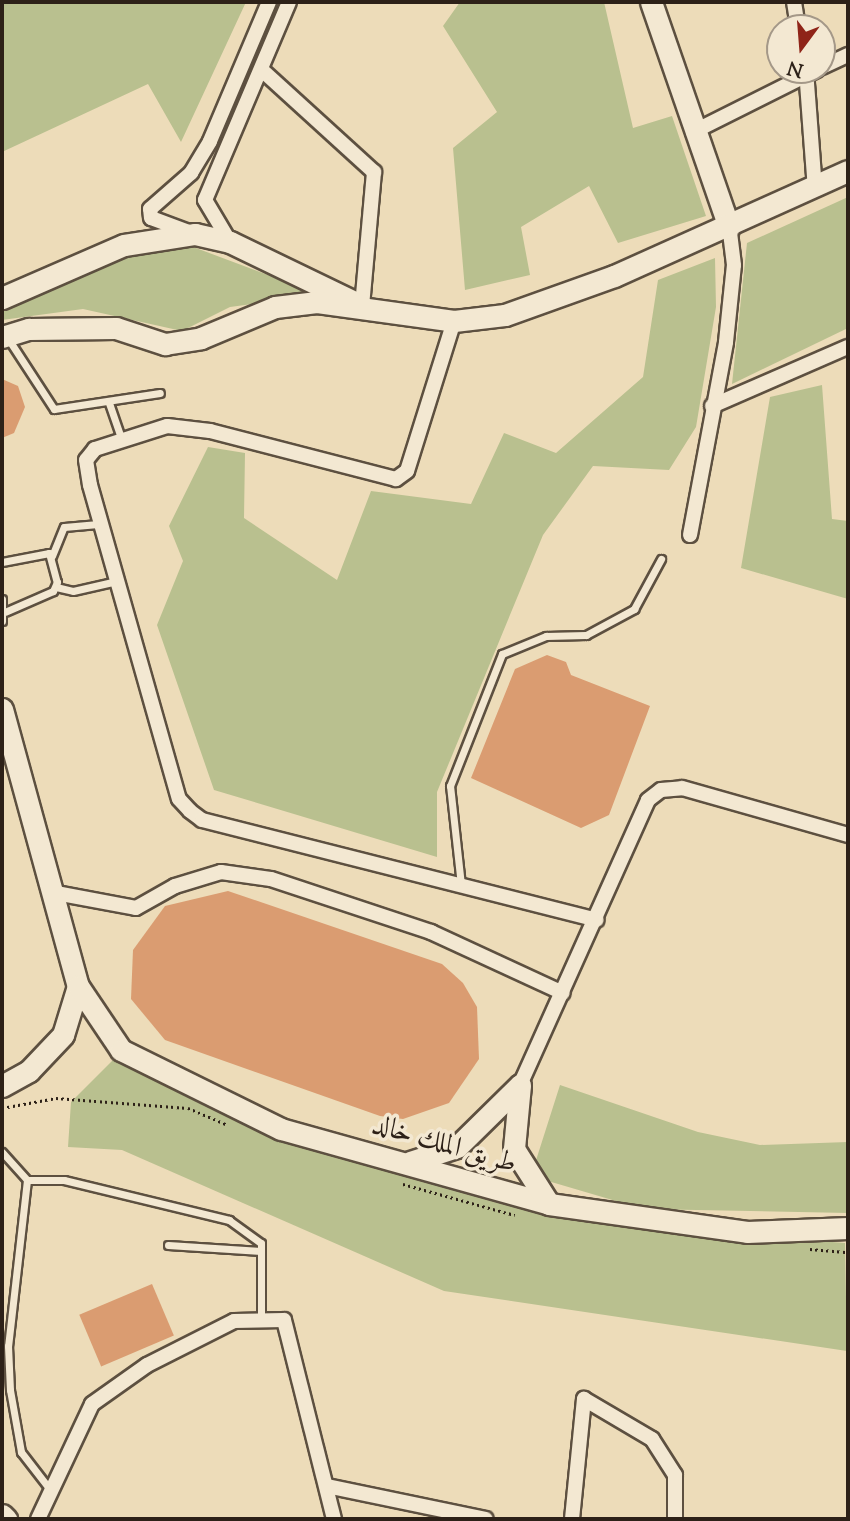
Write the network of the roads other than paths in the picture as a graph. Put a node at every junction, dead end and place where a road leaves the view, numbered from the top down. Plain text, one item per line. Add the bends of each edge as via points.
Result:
1 (270, 2) edge
2 (289, 2) edge
3 (651, 2) edge
4 (264, 72) junction
5 (787, 84) edge
6 (811, 84) edge
7 (693, 132) junction
8 (848, 171) edge
9 (815, 189) junction
10 (729, 227) junction
11 (195, 234) junction
12 (230, 242) junction
13 (2, 298) edge
14 (362, 306) junction
15 (454, 321) junction
16 (4, 337) edge
17 (848, 347) edge
18 (160, 393) dead end
19 (109, 403) junction
20 (712, 406) junction
21 (121, 438) junction
22 (101, 524) junction
23 (690, 535) dead end
24 (52, 556) junction
25 (661, 559) dead end
26 (2, 562) edge
27 (117, 581) junction
28 (56, 587) junction
29 (2, 598) edge
30 (5, 612) junction
31 (2, 621) edge
32 (2, 709) edge
33 (848, 835) edge
34 (461, 886) junction
35 (57, 893) junction
36 (597, 920) junction
37 (78, 986) junction
38 (563, 993) junction
39 (2, 1086) edge
40 (520, 1086) junction
41 (2, 1152) edge
42 (367, 1153) junction
43 (27, 1180) junction
44 (549, 1204) junction
45 (848, 1228) edge
46 (168, 1245) dead end
47 (261, 1251) junction
48 (261, 1321) junction
49 (327, 1486) junction
50 (52, 1492) junction
51 (2, 1515) edge
52 (6, 1519) edge
53 (38, 1519) edge
54 (334, 1519) edge
55 (486, 1519) edge
56 (572, 1519) edge
57 (675, 1519) edge

1 - 11 street via 210,141 191,173 150,208 151,218
2 - 4 street
3 - 7 street
4 - 12 street via 205,200
4 - 14 street via 374,172
5 - 7 street
6 - 9 street
7 - 10 street
8 - 9 street
9 - 10 street
10 - 15 street via 505,315
10 - 20 street via 734,265
11 - 12 street
11 - 13 street via 124,245
12 - 14 street
14 - 15 street
14 - 16 street via 275,307 201,338 165,344 116,328 53,327
15 - 21 street via 407,471 396,479 210,431 167,426
16 - 19 lane via 44,404 76,410
17 - 20 street
18 - 19 lane
19 - 21 lane
20 - 23 street
21 - 22 street via 86,460
22 - 24 lane via 64,527
22 - 27 street
24 - 26 lane via 44,552
24 - 28 lane
25 - 34 lane via 634,608 586,635 546,636 502,654 450,786
27 - 28 lane via 73,591
27 - 34 street via 179,799 190,811 202,820
28 - 30 lane
29 - 30 lane
30 - 31 lane
32 - 35 street
33 - 36 street via 682,788 661,790 634,822
34 - 36 street
35 - 37 street
35 - 38 street via 136,908 175,886 221,872 271,879 431,932
36 - 38 street
37 - 39 street via 63,1035 29,1071
37 - 42 street, طريق الملك خالد via 103,1031 148,1067 281,1129
38 - 40 street
40 - 42 street via 491,1118 437,1158 412,1162
40 - 44 street via 514,1149
41 - 43 lane
42 - 44 street, طريق الملك خالد
43 - 47 lane via 64,1180 229,1220 261,1243
43 - 50 lane via 8,1346 10,1390 21,1452
44 - 45 street, طريق الملك خالد via 747,1232
46 - 47 lane
47 - 48 lane
48 - 49 street via 284,1320 290,1331
48 - 50 street via 234,1321 147,1365 92,1404
49 - 54 street
49 - 55 street
50 - 53 street
51 - 52 street
56 - 57 street via 584,1399 652,1439 675,1475

